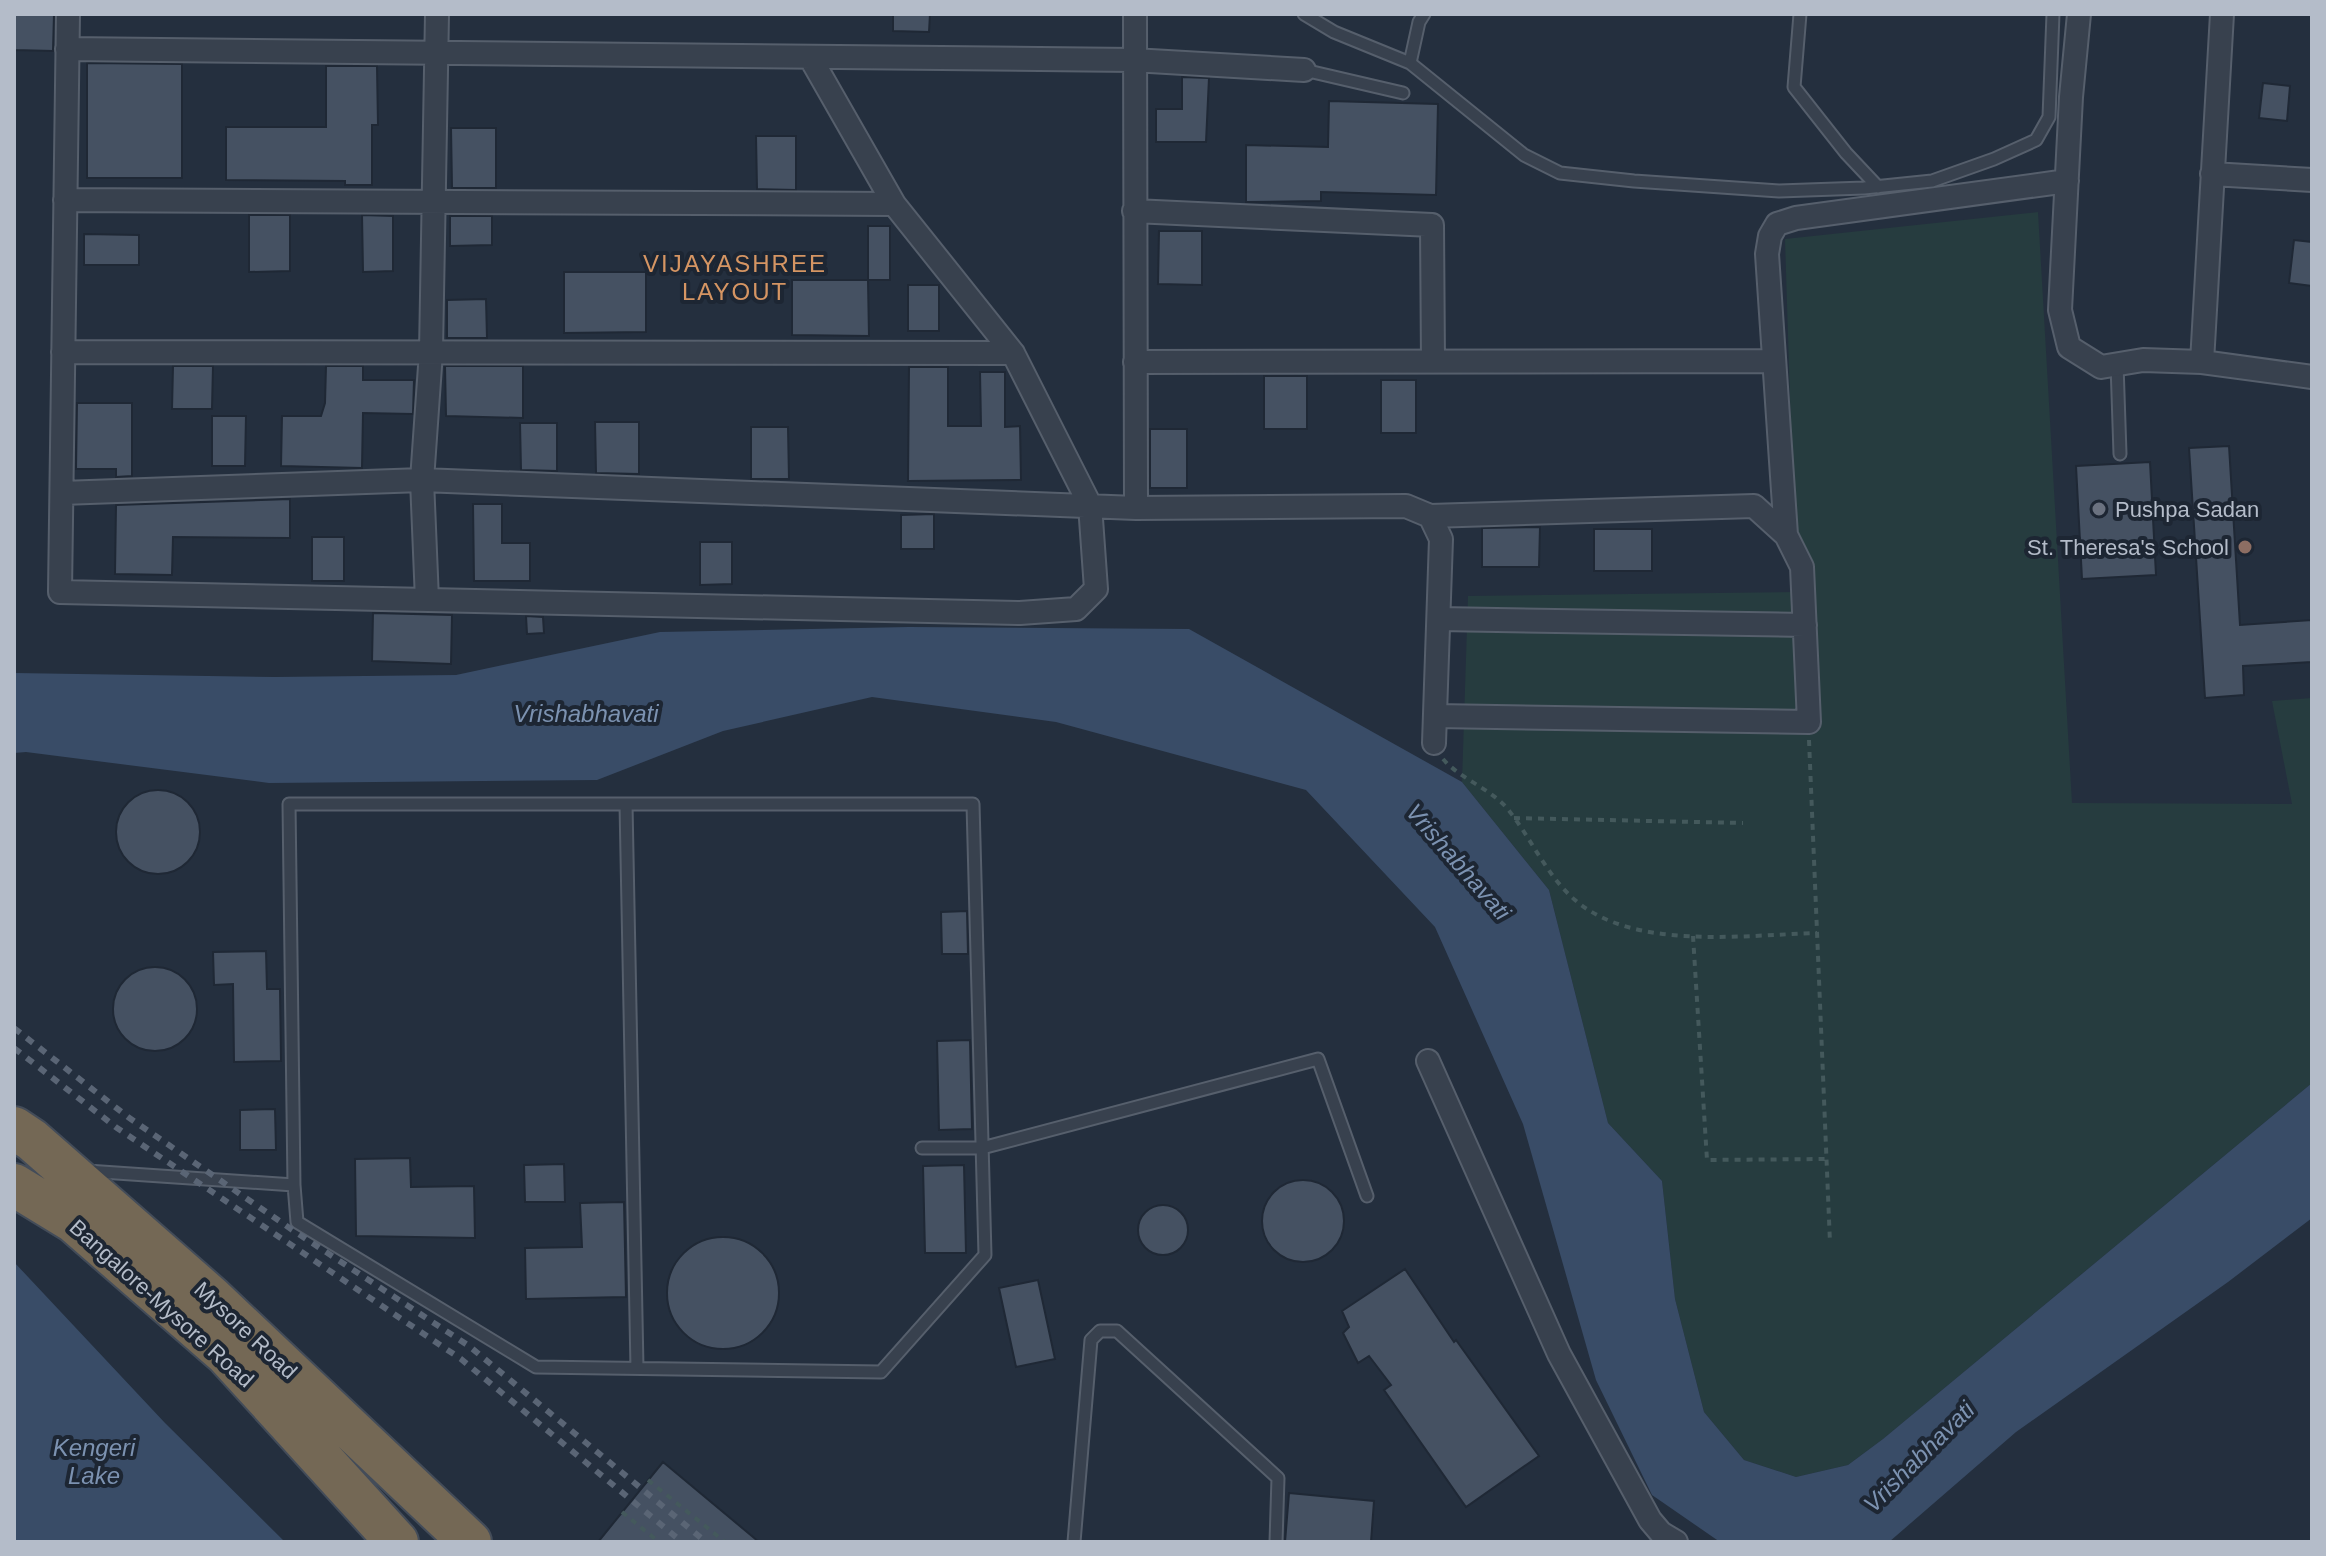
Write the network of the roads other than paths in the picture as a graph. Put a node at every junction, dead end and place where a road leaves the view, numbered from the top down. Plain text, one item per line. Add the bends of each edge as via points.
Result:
1 (68, 14) edge
2 (437, 14) edge
3 (1135, 14) edge
4 (1304, 14) edge
5 (1424, 14) edge
6 (1800, 14) edge
7 (2053, 14) edge
8 (2079, 14) edge
9 (2222, 14) edge
10 (67, 49) junction
11 (436, 53) junction
12 (810, 57) junction
13 (1133, 60) junction
14 (1410, 63) junction
15 (1304, 70) joint
16 (1403, 93) dead end
17 (2212, 174) junction
18 (2312, 180) edge
19 (2067, 181) junction
20 (1878, 187) junction
21 (65, 200) junction
22 (433, 202) junction
23 (894, 204) junction
24 (1134, 211) junction
25 (63, 352) junction
26 (431, 352) junction
27 (1013, 353) junction
28 (1433, 361) junction
29 (1774, 361) junction
30 (1135, 362) junction
31 (2202, 362) junction
32 (2117, 364) junction
33 (2312, 377) edge
34 (2120, 454) dead end
35 (422, 480) junction
36 (62, 493) junction
37 (1090, 505) junction
38 (1136, 508) junction
39 (1430, 516) junction
40 (1786, 535) junction
41 (427, 600) junction
42 (1439, 619) junction
43 (1805, 625) junction
44 (1436, 716) junction
45 (1434, 743) road end
46 (626, 804) junction
47 (1428, 1061) dead end
48 (14, 1128) edge
49 (922, 1148) dead end
50 (982, 1148) junction
51 (66, 1170) junction
52 (14, 1185) edge
53 (294, 1185) junction
54 (1367, 1196) dead end
55 (637, 1368) junction
56 (1665, 1539) edge
57 (397, 1542) edge
58 (470, 1542) edge
59 (1074, 1542) edge
60 (1276, 1542) edge

1 - 10 street
2 - 11 street
3 - 13 street
4 - 14 lane
5 - 14 lane
6 - 20 lane via 1794,87
7 - 20 lane via 2049,117 2036,140 1932,181
8 - 19 street
9 - 17 street
10 - 11 street
10 - 21 street
11 - 12 street
11 - 22 street
12 - 13 street
12 - 23 street
13 - 15 street
13 - 24 street
14 - 20 lane via 1524,155 1560,173 1779,191
15 - 16 lane
17 - 18 street
17 - 31 street
19 - 29 street via 1777,224 1767,254
19 - 32 street via 2060,310 2069,347 2101,367
21 - 22 street
21 - 25 street
22 - 23 street
22 - 26 street
23 - 27 street
24 - 28 street via 1432,225
24 - 30 street
25 - 26 street
25 - 36 street
26 - 27 street
26 - 35 street
27 - 37 street
28 - 29 street
28 - 30 street
29 - 40 street
30 - 38 street
31 - 32 street
31 - 33 street
32 - 34 lane
35 - 36 street
35 - 37 street
35 - 41 street
36 - 41 street via 60,592
37 - 38 street
37 - 41 street via 1096,589 1076,609 1020,613
38 - 39 street via 1406,506
39 - 40 street via 1754,506
39 - 42 street via 1441,539
40 - 43 street via 1802,567
42 - 43 street
42 - 44 street
43 - 44 street via 1809,722
44 - 45 street
46 - 50 lane via 973,804
46 - 53 lane via 289,804
46 - 55 lane
47 - 56 street via 1559,1354
48 - 51 highway, Mysore Road
49 - 50 lane
50 - 54 lane via 1318,1059
50 - 55 lane via 985,1255 881,1372
51 - 53 lane
51 - 58 highway, Mysore Road via 211,1297
52 - 57 highway, Bangalore-Mysore Road via 73,1221 227,1355
53 - 55 lane via 297,1222 536,1367
59 - 60 lane via 1091,1340 1100,1331 1117,1331 1278,1478

